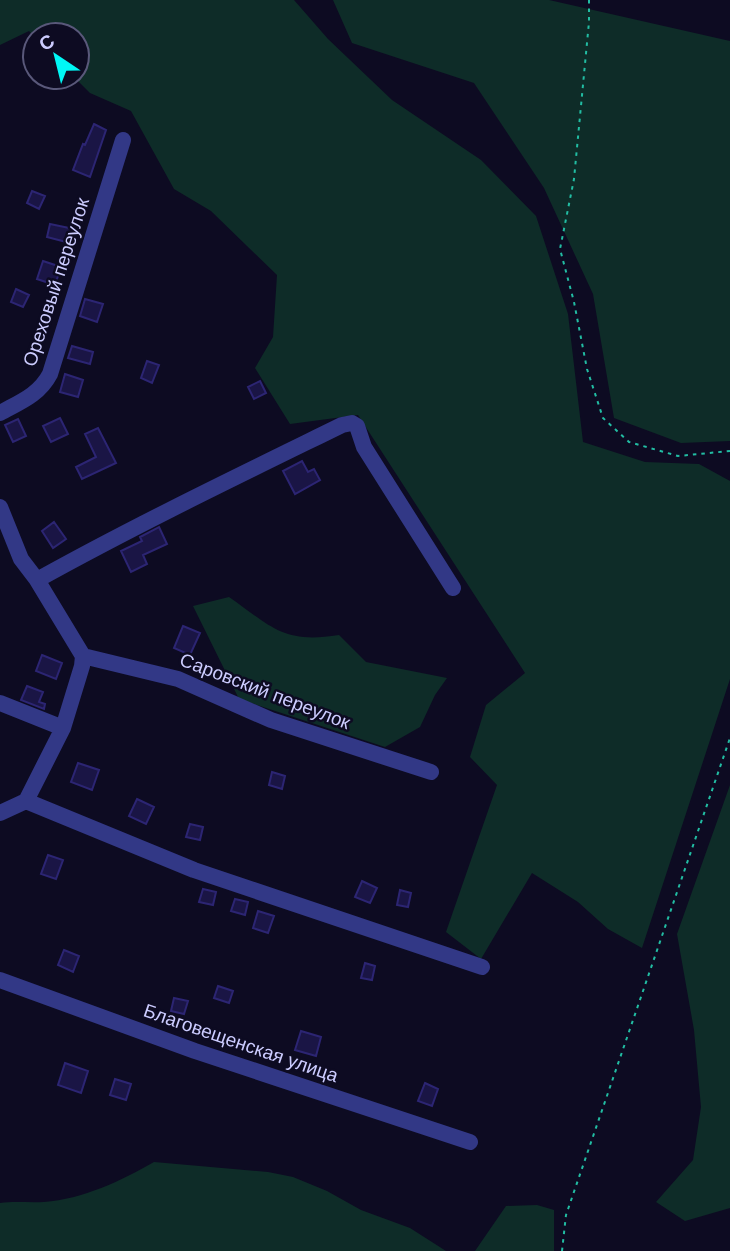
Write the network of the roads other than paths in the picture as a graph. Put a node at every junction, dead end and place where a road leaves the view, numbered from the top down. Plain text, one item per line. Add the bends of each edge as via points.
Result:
1 (123, 140) dead end
2 (0, 413) edge
3 (0, 507) edge
4 (37, 580) junction
5 (453, 588) dead end
6 (83, 656) junction
7 (0, 704) edge
8 (63, 728) junction
9 (431, 772) dead end
10 (26, 801) junction
11 (0, 813) edge
12 (482, 967) dead end
13 (0, 980) edge
14 (470, 1142) dead end

1 - 2 street, Ореховый переулок via 50,374 32,396
3 - 4 street via 21,559
4 - 5 street via 352,422
4 - 6 street
6 - 8 street
6 - 9 street, Саровский переулок via 178,679 271,720
7 - 8 street
8 - 10 street
10 - 11 street
10 - 12 street via 194,870
13 - 14 street, Благовещенская улица via 195,1051

